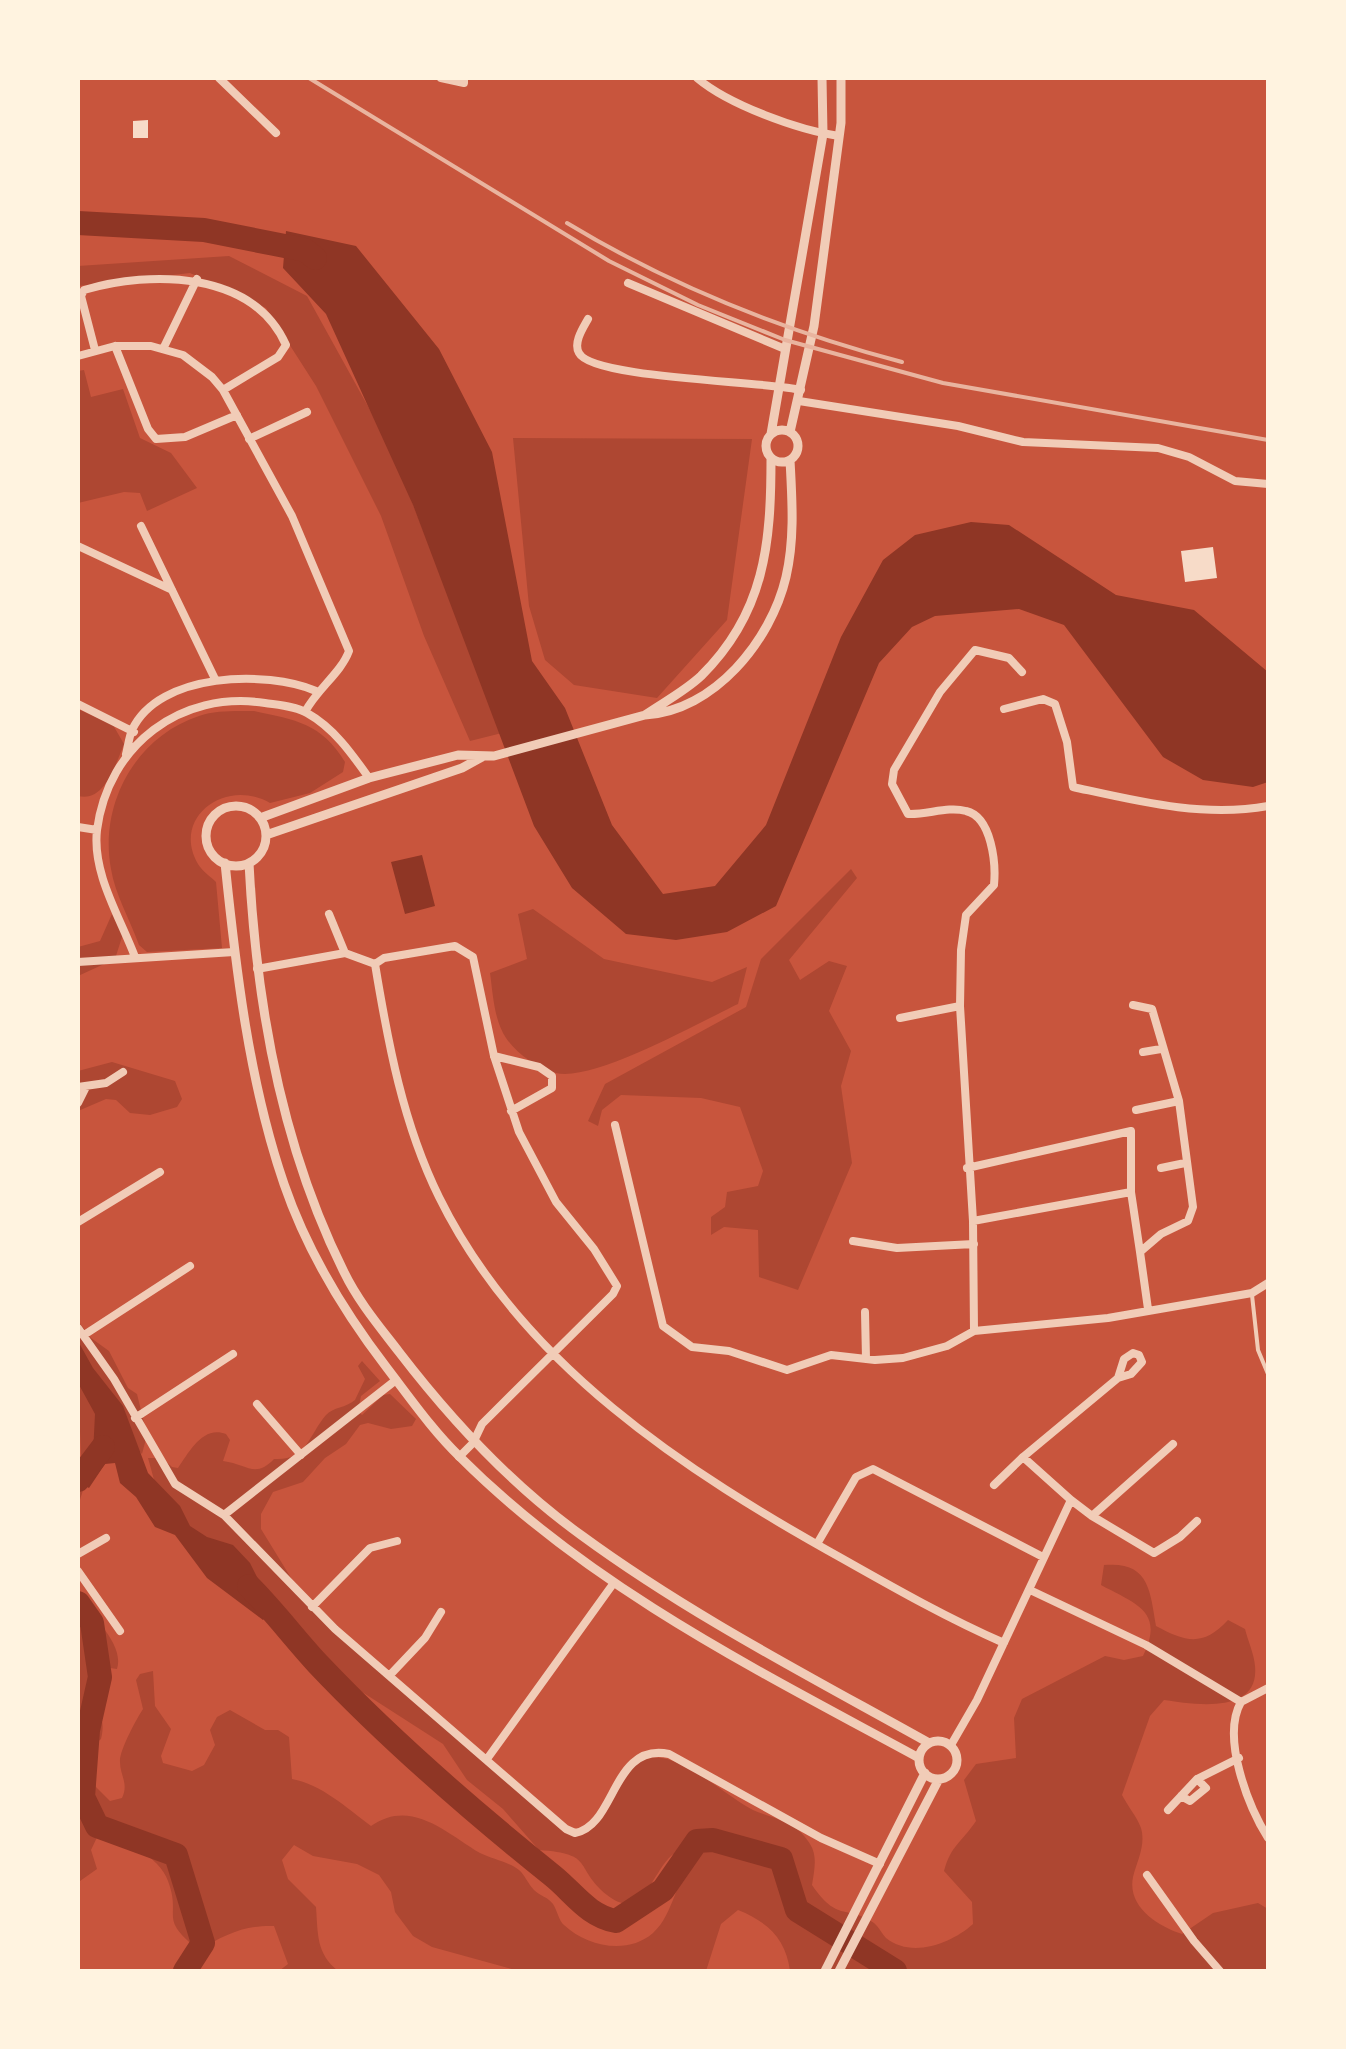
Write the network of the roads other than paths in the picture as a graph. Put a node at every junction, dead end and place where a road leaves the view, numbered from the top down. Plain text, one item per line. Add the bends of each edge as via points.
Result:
1 (219, 78) edge
2 (441, 78) edge
3 (697, 78) edge
4 (822, 78) edge
5 (841, 78) edge
6 (464, 80) edge
7 (276, 133) dead end
8 (823, 134) junction
9 (839, 136) junction
10 (197, 279) junction
11 (628, 283) dead end
12 (588, 319) dead end
13 (115, 346) junction
14 (163, 349) junction
15 (785, 349) junction
16 (95, 350) junction
17 (78, 356) edge
18 (780, 384) junction
19 (223, 390) junction
20 (801, 390) junction
21 (799, 401) junction
22 (307, 412) dead end
23 (237, 415) junction
24 (790, 432) junction
25 (771, 434) junction
26 (249, 439) junction
27 (771, 459) junction
28 (790, 460) junction
29 (1268, 484) edge
30 (141, 526) dead end
31 (78, 546) edge
32 (173, 590) junction
33 (1022, 672) dead end
34 (215, 679) junction
35 (316, 691) junction
36 (78, 704) edge
37 (1004, 709) dead end
38 (305, 712) junction
39 (645, 715) junction
40 (132, 730) junction
41 (141, 738) junction
42 (126, 755) junction
43 (482, 757) junction
44 (369, 778) junction
45 (1268, 806) edge
46 (260, 818) junction
47 (78, 827) edge
48 (97, 830) junction
49 (266, 835) junction
50 (225, 863) junction
51 (249, 863) junction
52 (329, 914) dead end
53 (234, 952) junction
54 (345, 953) junction
55 (135, 957) junction
56 (78, 962) edge
57 (375, 964) junction
58 (257, 969) junction
59 (1133, 1005) dead end
60 (960, 1006) junction
61 (900, 1018) dead end
62 (1161, 1049) junction
63 (1143, 1052) dead end
64 (494, 1056) junction
65 (123, 1072) dead end
66 (82, 1087) edge
67 (1179, 1101) junction
68 (78, 1103) edge
69 (1136, 1110) dead end
70 (511, 1111) junction
71 (615, 1125) dead end
72 (1185, 1163) junction
73 (967, 1168) junction
74 (1161, 1168) dead end
75 (160, 1172) dead end
76 (304, 1178) junction
77 (284, 1184) junction
78 (1131, 1192) junction
79 (973, 1221) junction
80 (78, 1222) edge
81 (853, 1241) dead end
82 (974, 1244) junction
83 (1140, 1252) junction
84 (190, 1266) dead end
85 (1268, 1283) edge
86 (1252, 1293) junction
87 (1148, 1309) junction
88 (865, 1312) dead end
89 (81, 1331) edge
90 (974, 1331) junction
91 (233, 1354) dead end
92 (552, 1354) junction
93 (866, 1359) junction
94 (1268, 1374) edge
95 (1118, 1378) dead end
96 (396, 1380) junction
97 (257, 1404) dead end
98 (135, 1418) junction
99 (473, 1443) junction
100 (1173, 1444) dead end
101 (301, 1455) junction
102 (459, 1457) junction
103 (1023, 1457) junction
104 (994, 1485) dead end
105 (1071, 1500) junction
106 (224, 1515) junction
107 (1092, 1516) junction
108 (1197, 1521) dead end
109 (106, 1538) dead end
110 (397, 1541) dead end
111 (817, 1544) junction
112 (78, 1554) edge
113 (1043, 1557) junction
114 (78, 1571) edge
115 (613, 1584) junction
116 (1030, 1590) junction
117 (312, 1607) junction
118 (441, 1612) dead end
119 (722, 1627) junction
120 (120, 1631) dead end
121 (711, 1643) junction
122 (1004, 1643) junction
123 (390, 1675) junction
124 (1268, 1688) edge
125 (1241, 1702) junction
126 (929, 1743) junction
127 (951, 1745) junction
128 (919, 1758) junction
129 (1239, 1758) junction
130 (487, 1759) junction
131 (925, 1773) junction
132 (939, 1779) junction
133 (1197, 1779) junction
134 (1181, 1796) junction
135 (1168, 1810) dead end
136 (1268, 1838) edge
137 (880, 1864) junction
138 (1147, 1875) dead end
139 (825, 1971) edge
140 (839, 1971) edge
141 (1220, 1971) edge

1 - 7 street
2 - 6 street
3 - 8 street
4 - 8 street
5 - 9 street
8 - 9 street
8 - 15 street
9 - 20 street
10 - 14 street
10 - 16 street via 130,280 84,290 81,296
10 - 19 street via 258,307 286,345 278,357
11 - 15 street
12 - 18 street via 577,345 579,354 592,364 675,378
13 - 14 street
13 - 16 street
13 - 23 street via 156,439 185,437
14 - 19 street via 198,364
15 - 18 street
16 - 17 street
18 - 20 street
18 - 25 street
19 - 23 street
20 - 21 street
21 - 24 street
21 - 29 street via 958,426 1023,442 1158,448 1235,481
22 - 26 street
23 - 26 street
24 - 25 street
24 - 28 street via 798,446
25 - 27 street via 765,444
26 - 35 street via 292,516 349,651
27 - 28 street
27 - 39 street via 769,541 744,619 700,677
28 - 39 street via 793,528 787,575 766,624 750,651 713,690 675,711
30 - 32 street
31 - 32 street
32 - 34 street
33 - 60 street via 1009,658 975,650 940,692 894,770 892,784 905,812 971,812 980,819 994,858 994,885 964,923
34 - 35 street via 296,683
34 - 40 street via 152,707
35 - 38 street
36 - 40 street
37 - 45 street via 1043,699 1055,704 1073,787 1214,811
38 - 41 street via 254,702 197,705
38 - 44 street via 343,742
39 - 43 street
40 - 41 street
40 - 42 street
41 - 42 street
42 - 48 street via 112,780
43 - 44 street via 458,755
43 - 49 street
44 - 46 street
46 - 49 street
46 - 50 street via 231,806 212,818 206,838 209,849
47 - 48 street
48 - 55 street via 99,866
49 - 51 street via 261,851
50 - 51 street
50 - 53 street
51 - 58 street
52 - 54 street
53 - 55 street
53 - 77 street via 252,1055
54 - 57 street
54 - 58 street
55 - 56 street
57 - 64 street via 439,947 465,949 473,957
57 - 92 street via 405,1111 439,1198 500,1291
58 - 76 street via 278,1084
59 - 62 street via 1154,1011
60 - 61 street
60 - 73 street
62 - 63 street
62 - 67 street
64 - 70 street
64 - 70 street via 539,1067 552,1076 552,1088
65 - 66 street via 106,1083
66 - 68 street
67 - 69 street
67 - 72 street
70 - 92 street via 556,1202 617,1286
71 - 93 street via 657,1306 663,1326 676,1339 700,1350 729,1351 787,1370 831,1355
72 - 74 street
72 - 83 street via 1192,1215
73 - 78 street via 1131,1131
73 - 79 street
75 - 80 street
76 - 77 street
76 - 99 street via 345,1275 369,1313
77 - 96 street via 334,1292
78 - 79 street
78 - 83 street
79 - 82 street
81 - 82 street via 897,1248
82 - 90 street
83 - 87 street
84 - 89 street
85 - 86 street
86 - 87 street
86 - 94 lane via 1258,1350
87 - 90 street
88 - 93 street
89 - 98 street
90 - 93 street via 921,1354
91 - 98 street
92 - 99 street via 482,1424
92 - 111 street via 696,1471
95 - 103 street
96 - 101 street
96 - 102 street
97 - 101 street
98 - 106 street via 175,1484
99 - 102 street
99 - 119 street via 578,1533
100 - 107 street
101 - 106 street
102 - 115 street
103 - 104 street
103 - 105 street
105 - 107 street
105 - 113 street
106 - 117 street
107 - 108 street via 1154,1553
109 - 112 street
110 - 117 street via 370,1548
111 - 113 street via 856,1477 873,1469
111 - 122 street
113 - 116 street
114 - 120 street
115 - 121 street
115 - 130 street
116 - 122 street
116 - 125 street via 1146,1645
117 - 123 street
118 - 123 street
119 - 121 street
119 - 126 street
121 - 128 street
122 - 127 street
123 - 130 street
124 - 125 street
125 - 129 street via 1232,1726
126 - 127 street
126 - 128 street
127 - 132 street via 957,1756 955,1769
128 - 131 street
129 - 133 street
129 - 136 street via 1248,1801
130 - 137 street via 539,1809 575,1833 586,1828 643,1755 669,1754 821,1838
131 - 132 street
131 - 137 street
132 - 140 street
133 - 134 street
133 - 134 street via 1206,1788 1199,1797 1190,1801
134 - 135 street
137 - 139 street
138 - 141 street

